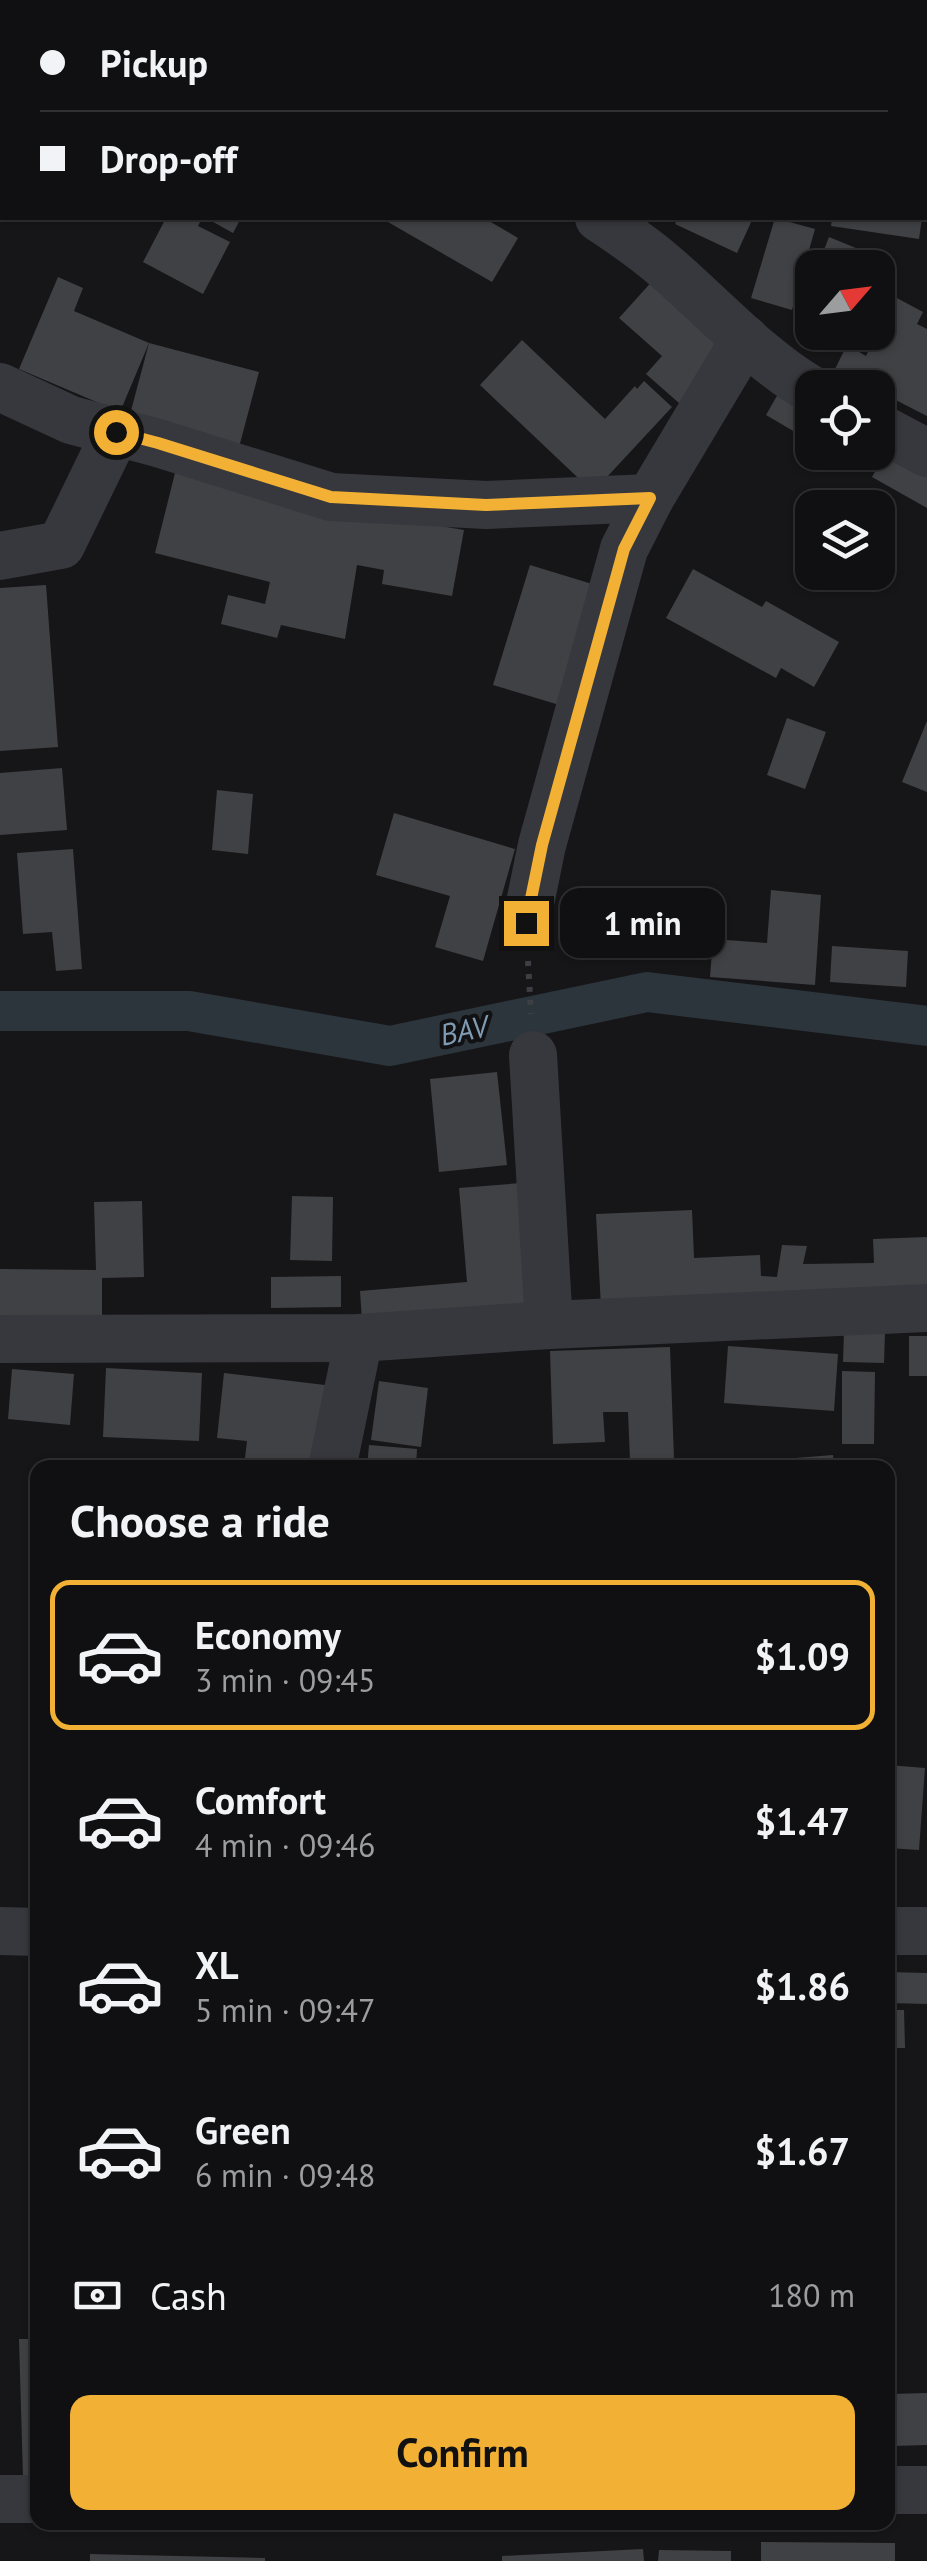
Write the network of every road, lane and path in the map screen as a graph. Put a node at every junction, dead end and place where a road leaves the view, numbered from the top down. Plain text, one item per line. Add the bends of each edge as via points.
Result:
1 (602, 220) edge
2 (746, 339) junction
3 (795, 379) edge
4 (0, 387) edge
5 (116, 432) junction
6 (895, 436) edge
7 (927, 453) edge
8 (650, 498) junction
9 (0, 556) edge
10 (526, 923) joint
11 (533, 1055) joint
12 (927, 1308) edge
13 (549, 1325) junction
14 (358, 1338) junction
15 (0, 1340) edge
16 (334, 1460) edge
17 (0, 1931) edge
18 (895, 1931) edge
19 (927, 1931) edge
20 (30, 1932) edge
21 (895, 2490) edge
22 (927, 2490) edge
23 (0, 2499) edge
24 (30, 2499) edge

1 - 2 street
2 - 3 street
2 - 8 street
4 - 5 street via 71,420
5 - 8 street via 331,497 486,505
5 - 9 street via 61,544
6 - 7 street
8 - 10 street via 624,549
10 - 11 path
11 - 13 street
12 - 13 street
13 - 14 street
14 - 15 street
14 - 16 street
17 - 20 street
18 - 19 street
21 - 22 street
23 - 24 street

